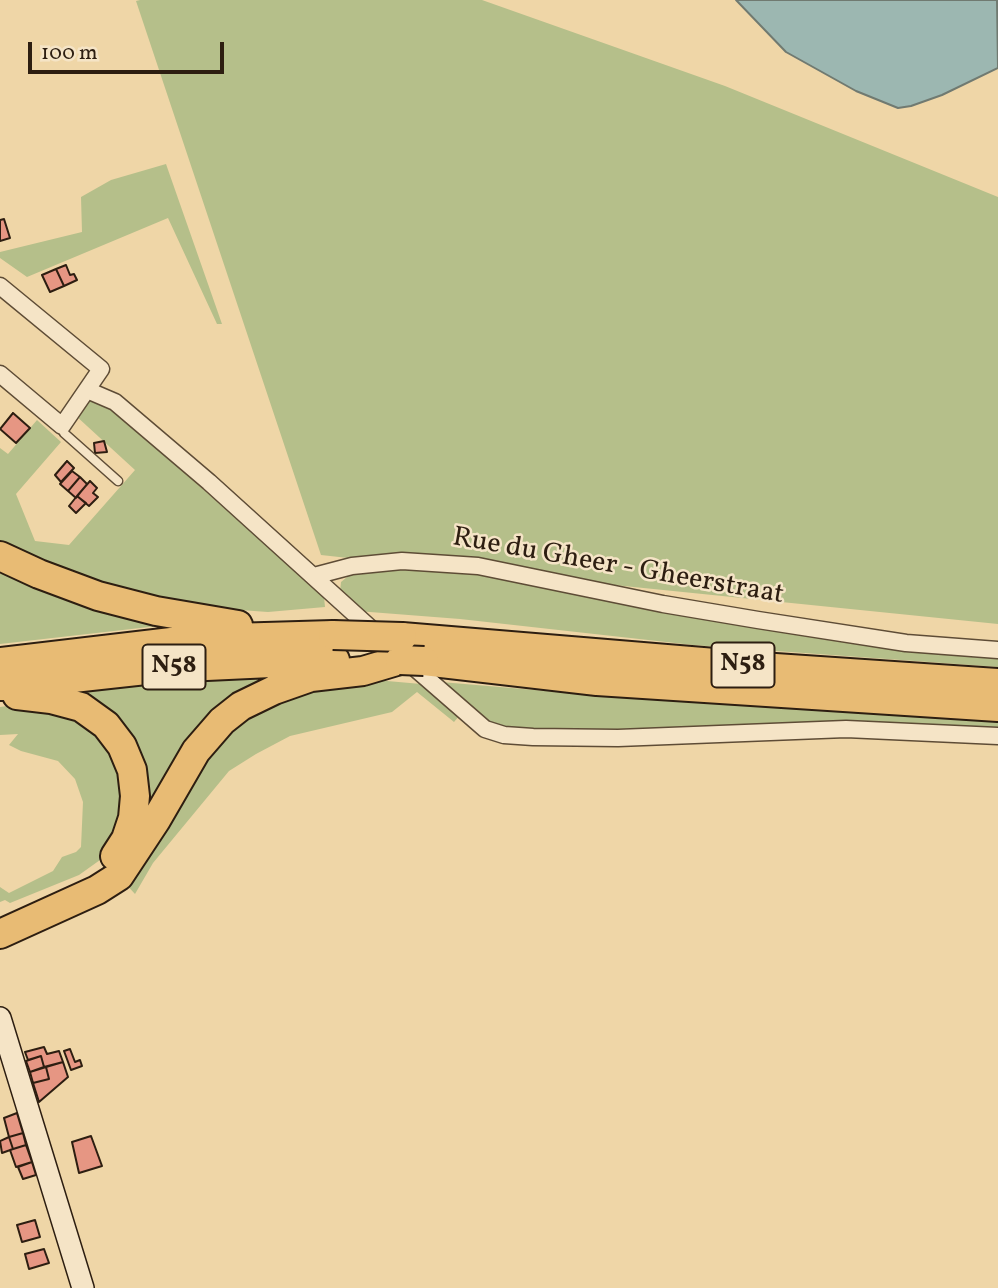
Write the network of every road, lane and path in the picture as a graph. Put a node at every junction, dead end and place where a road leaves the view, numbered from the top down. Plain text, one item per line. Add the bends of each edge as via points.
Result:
1 (2, 291) edge
2 (0, 374) edge
3 (87, 390) junction
4 (62, 426) junction
5 (118, 481) dead end
6 (8, 564) edge
7 (314, 576) junction
8 (293, 634) junction
9 (998, 650) edge
10 (408, 653) junction
11 (0, 662) edge
12 (356, 665) junction
13 (998, 683) edge
14 (0, 686) edge
15 (0, 692) edge
16 (998, 707) edge
17 (998, 736) edge
18 (0, 916) edge
19 (0, 934) edge
20 (0, 1018) edge
21 (83, 1288) edge

1 - 3 street via 101,369
2 - 4 street
3 - 4 street
3 - 7 street via 114,402
4 - 5 lane
6 - 8 highway via 156,611
7 - 9 street, Rue du Gheer - Gheerstraat via 402,561 478,566 758,620 906,643
7 - 17 street via 485,729 504,735 618,737 846,729
8 - 10 highway, N58, bridge via 333,635
8 - 11 highway, N58 via 197,639
10 - 12 highway, N58
10 - 13 highway, N58 via 761,667
10 - 16 highway, N58 via 597,681
12 - 14 highway, N58 via 164,668
12 - 19 highway via 274,690 241,706 196,751 119,876
15 - 18 highway via 81,707 106,724 132,770 135,796 126,839 99,872 60,894
20 - 21 main road

